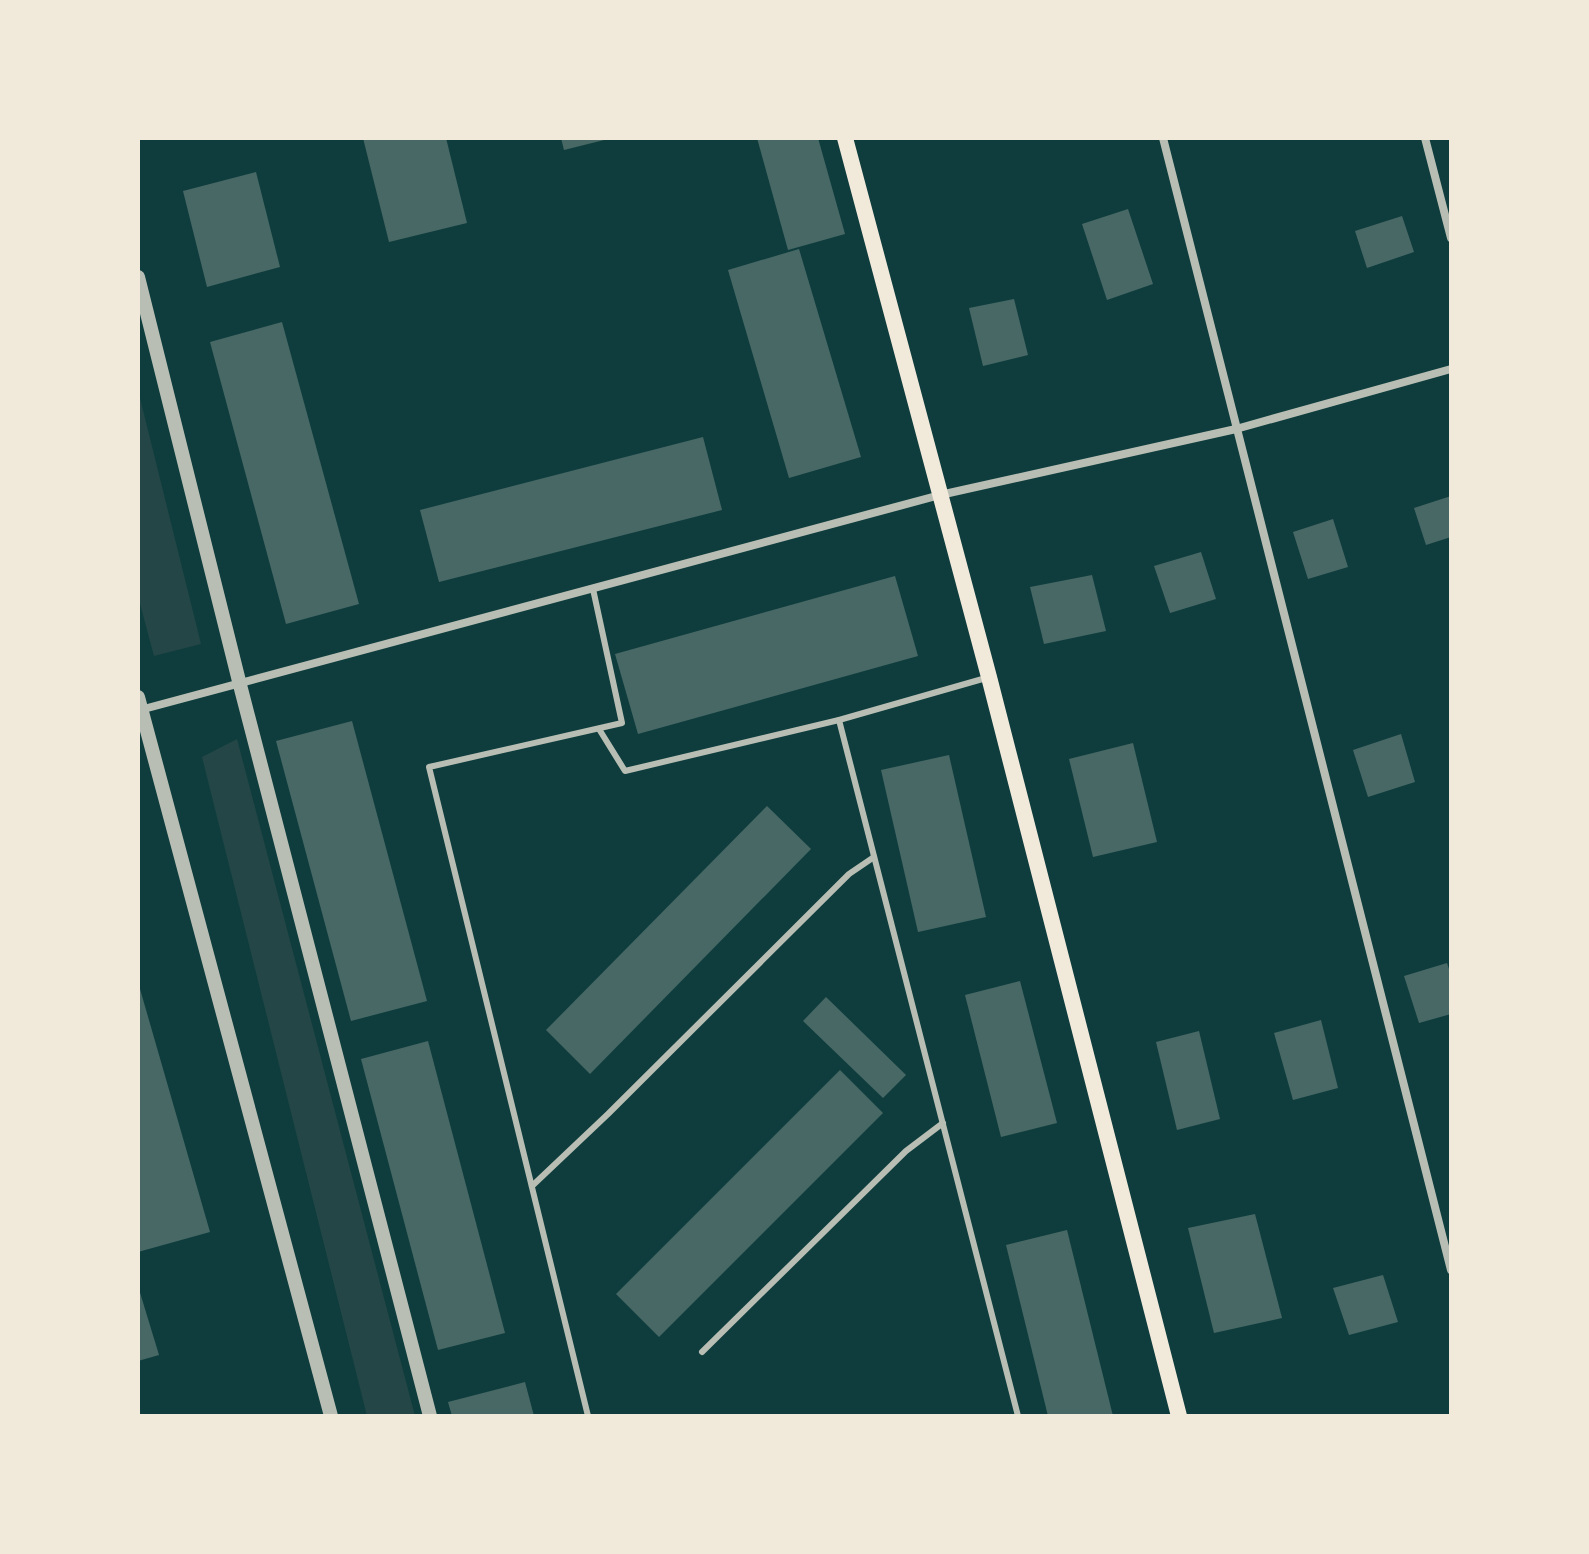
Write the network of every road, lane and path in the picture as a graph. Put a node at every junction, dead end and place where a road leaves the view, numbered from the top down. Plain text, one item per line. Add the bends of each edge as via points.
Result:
1 (845, 138) edge
2 (1163, 138) edge
3 (1425, 138) edge
4 (1451, 238) edge
5 (138, 277) edge
6 (1451, 369) edge
7 (1236, 429) junction
8 (940, 495) junction
9 (593, 589) junction
10 (989, 677) junction
11 (240, 685) junction
12 (139, 706) edge
13 (839, 720) junction
14 (599, 729) junction
15 (874, 857) junction
16 (943, 1123) junction
17 (532, 1186) junction
18 (1451, 1270) edge
19 (702, 1352) dead end
20 (331, 1416) edge
21 (430, 1416) edge
22 (588, 1416) edge
23 (1018, 1416) edge
24 (1179, 1416) edge

1 - 8 main road
2 - 7 street
3 - 4 street
5 - 11 street
6 - 7 street
7 - 8 street
7 - 18 street
8 - 9 street
8 - 10 main road
9 - 11 street
9 - 14 lane via 622,723
10 - 13 lane
10 - 24 main road
11 - 12 street
11 - 21 street
12 - 20 street
13 - 14 lane via 625,771
13 - 15 lane
14 - 17 lane via 429,767
15 - 16 lane
15 - 17 lane via 849,874
16 - 19 lane via 906,1151
16 - 23 lane
17 - 22 lane

